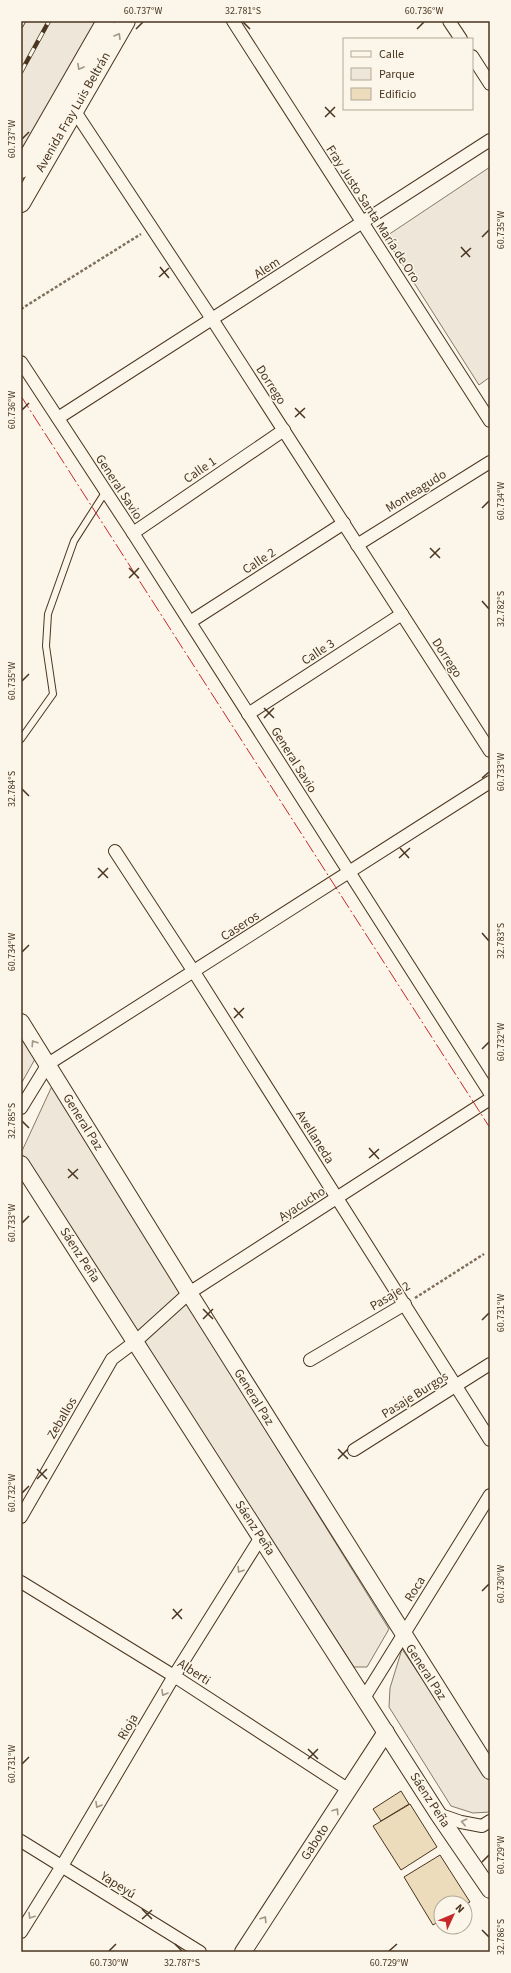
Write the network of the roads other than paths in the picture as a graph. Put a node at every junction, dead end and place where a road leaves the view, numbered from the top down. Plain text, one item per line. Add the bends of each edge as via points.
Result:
1 (106, 21) edge
2 (126, 21) edge
3 (233, 21) edge
4 (449, 21) edge
5 (460, 38) edge
6 (473, 58) edge
7 (490, 84) edge
8 (67, 106) junction
9 (490, 140) edge
10 (21, 169) edge
11 (21, 203) edge
12 (362, 223) junction
13 (212, 319) junction
14 (21, 362) edge
15 (58, 418) junction
16 (490, 421) edge
17 (284, 430) junction
18 (490, 462) edge
19 (106, 492) junction
20 (344, 523) junction
21 (133, 532) junction
22 (357, 544) junction
23 (402, 614) junction
24 (190, 622) junction
25 (248, 714) junction
26 (21, 739) edge
27 (490, 751) edge
28 (490, 782) edge
29 (115, 851) dead end
30 (349, 872) junction
31 (194, 972) junction
32 (21, 1022) edge
33 (48, 1064) junction
34 (490, 1093) edge
35 (490, 1100) edge
36 (21, 1108) edge
37 (21, 1164) edge
38 (337, 1197) junction
39 (189, 1293) junction
40 (405, 1304) junction
41 (136, 1341) junction
42 (310, 1360) dead end
43 (490, 1364) edge
44 (456, 1386) junction
45 (490, 1440) edge
46 (354, 1450) dead end
47 (490, 1496) edge
48 (21, 1517) edge
49 (261, 1538) junction
50 (21, 1582) edge
51 (403, 1635) junction
52 (174, 1676) junction
53 (364, 1698) junction
54 (386, 1732) junction
55 (490, 1771) edge
56 (349, 1790) junction
57 (438, 1814) junction
58 (490, 1821) edge
59 (21, 1841) edge
60 (62, 1866) junction
61 (490, 1890) edge
62 (21, 1932) edge
63 (200, 1952) edge
64 (243, 1952) edge

1 -> 8 main road, Avenida Fray Luis Beltrán
8 -> 2 main road, Avenida Fray Luis Beltrán
3 - 12 street, Fray Justo Santa María de Oro
4 - 5 street
6 - 7 street
8 - 10 main road, Avenida Fray Luis Beltrán
8 - 11 main road, Avenida Fray Luis Beltrán
8 - 13 street, Dorrego
9 - 12 street, Alem
12 - 13 street, Alem
12 - 16 street, Fray Justo Santa María de Oro
13 - 15 street, Alem
13 - 17 street, Dorrego
14 - 15 street, General Savio
15 - 19 street, General Savio
17 - 20 street, Dorrego
17 - 21 street, Calle 1
18 - 22 street, Monteagudo
19 - 21 street, General Savio
19 - 26 lane via 74,541 48,614 46,646 53,694
20 - 22 street, Dorrego
20 - 24 street, Calle 2
21 - 24 street, General Savio
22 - 23 street, Dorrego
23 - 25 street, Calle 3
23 - 27 street, Dorrego
24 - 25 street, General Savio
25 - 30 street, General Savio
28 - 30 street, Caseros
29 - 31 street, Avellaneda
30 - 31 street, Caseros
30 - 34 street, General Savio
31 - 33 street, Caseros
31 - 38 street, Avellaneda
33 -> 32 street, General Paz
33 - 36 street, Caseros
33 - 39 street, General Paz
35 - 38 street, Ayacucho
37 - 41 street, Sáenz Peña
38 - 39 street, Ayacucho
38 - 40 street, Avellaneda
39 - 41 street, Ayacucho
39 - 51 street, General Paz
40 - 42 street, Pasaje 2
40 - 44 street, Avellaneda
41 - 48 street, Zeballos via 112,1359
41 - 49 street, Sáenz Peña
43 - 44 street, Pasaje Burgos
44 - 45 street, Avellaneda
44 - 46 street, Pasaje Burgos
47 - 51 street, Roca
49 -> 52 street, Rioja
49 - 53 street, Sáenz Peña
50 - 52 street, Alberti
51 - 53 street, Roca
51 - 55 street, General Paz
52 - 56 street, Alberti
52 -> 60 street, Rioja
53 - 54 street, Sáenz Peña
54 - 56 street, Gaboto
54 - 57 street, Sáenz Peña
64 -> 56 street, Gaboto
58 -> 57 street via 482,1826
57 - 61 street, Sáenz Peña
59 - 60 street, Yapeyú
60 -> 62 street, Rioja
60 - 63 street, Yapeyú

